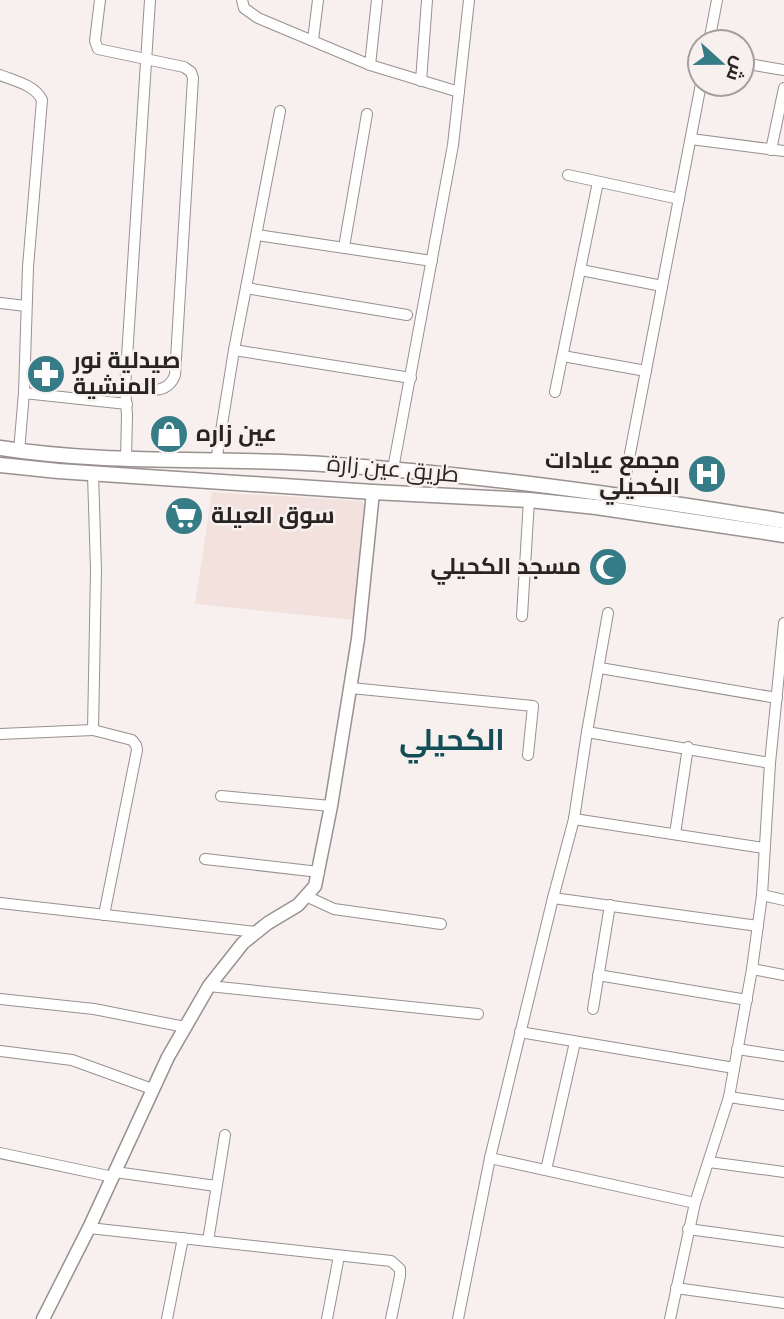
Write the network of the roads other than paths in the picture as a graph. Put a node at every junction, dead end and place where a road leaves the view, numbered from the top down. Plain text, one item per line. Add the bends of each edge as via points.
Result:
1 (100, 0) edge
2 (150, 0) edge
3 (242, 0) edge
4 (318, 0) edge
5 (377, 0) edge
6 (427, 0) edge
7 (469, 0) edge
8 (717, 0) edge
9 (712, 28) edge
10 (313, 40) junction
11 (145, 60) junction
12 (370, 65) junction
13 (756, 65) edge
14 (784, 70) edge
15 (0, 75) edge
16 (421, 81) junction
17 (784, 88) edge
18 (458, 92) junction
19 (698, 98) edge
20 (280, 111) dead end
21 (367, 114) dead end
22 (691, 139) junction
23 (771, 150) junction
24 (784, 151) edge
25 (568, 174) dead end
26 (598, 181) junction
27 (679, 199) junction
28 (257, 235) junction
29 (344, 247) junction
30 (432, 261) junction
31 (581, 270) junction
32 (662, 286) junction
33 (246, 288) junction
34 (0, 303) edge
35 (26, 306) junction
36 (407, 315) dead end
37 (234, 350) junction
38 (563, 356) junction
39 (646, 371) junction
40 (411, 378) junction
41 (125, 388) junction
42 (555, 392) dead end
43 (24, 393) junction
44 (127, 404) junction
45 (0, 449) edge
46 (19, 451) junction
47 (126, 460) junction
48 (216, 462) junction
49 (319, 464) junction
50 (0, 465) edge
51 (393, 470) junction
52 (439, 473) junction
53 (93, 474) junction
54 (317, 488) junction
55 (373, 492) junction
56 (440, 495) junction
57 (622, 495) junction
58 (529, 500) junction
59 (784, 521) edge
60 (784, 535) edge
61 (608, 613) dead end
62 (522, 616) dead end
63 (784, 623) edge
64 (600, 668) junction
65 (351, 688) junction
66 (777, 698) junction
67 (93, 730) junction
68 (587, 732) junction
69 (0, 734) edge
70 (688, 747) junction
71 (528, 755) dead end
72 (770, 763) junction
73 (221, 796) dead end
74 (331, 806) junction
75 (575, 819) junction
76 (675, 834) junction
77 (764, 848) junction
78 (205, 859) dead end
79 (319, 872) junction
80 (762, 895) junction
81 (308, 897) junction
82 (553, 898) junction
83 (784, 900) edge
84 (0, 904) edge
85 (610, 905) junction
86 (104, 915) junction
87 (441, 924) dead end
88 (758, 926) junction
89 (256, 932) junction
90 (752, 970) junction
91 (598, 975) junction
92 (784, 975) edge
93 (209, 986) junction
94 (0, 999) edge
95 (747, 1000) junction
96 (593, 1009) dead end
97 (478, 1014) dead end
98 (185, 1027) junction
99 (520, 1032) junction
100 (575, 1042) junction
101 (737, 1049) junction
102 (0, 1051) edge
103 (784, 1056) edge
104 (734, 1068) junction
105 (152, 1089) junction
106 (729, 1097) junction
107 (784, 1105) edge
108 (225, 1135) dead end
109 (0, 1153) edge
110 (490, 1158) junction
111 (709, 1162) junction
112 (546, 1170) junction
113 (784, 1172) edge
114 (114, 1175) junction
115 (216, 1186) junction
116 (695, 1203) junction
117 (89, 1228) junction
118 (688, 1229) junction
119 (183, 1238) junction
120 (208, 1241) junction
121 (784, 1242) edge
122 (339, 1256) junction
123 (676, 1288) junction
124 (784, 1303) edge
125 (43, 1319) edge
126 (167, 1319) edge
127 (327, 1319) edge
128 (391, 1319) edge
129 (458, 1319) edge
130 (670, 1319) edge

1 - 11 street via 98,49
2 - 11 street
3 - 10 street via 244,8 258,18
4 - 10 street
5 - 12 street
6 - 16 street
7 - 18 street
8 - 9 street
10 - 12 street
11 - 41 street
11 - 41 street via 184,67 192,75 186,214 174,379 160,390
12 - 16 street
13 - 14 street
15 - 35 street via 31,88 42,100
16 - 18 street
17 - 23 street
18 - 30 street
19 - 22 street
20 - 28 street
21 - 29 street
22 - 23 street
22 - 27 street
23 - 24 street
25 - 26 street
26 - 27 street
26 - 31 street
27 - 32 street
28 - 29 street
28 - 33 street
29 - 30 street
30 - 40 street
31 - 32 street
31 - 38 street
32 - 39 street
33 - 36 street
33 - 37 street
34 - 35 street
35 - 43 street
37 - 40 street
37 - 48 street
38 - 39 street
38 - 42 street
39 - 57 street
40 - 51 street
41 - 44 street
43 - 44 street
43 - 46 street
44 - 47 street
45 - 46 main road, طريق عين زارة
46 - 47 main road, طريق عين زارة
47 - 48 main road, طريق عين زارة
48 - 49 main road, طريق عين زارة
49 - 51 main road, طريق عين زارة
49 - 54 main road
50 - 53 main road, طريق عين زارة
51 - 52 main road, طريق عين زارة
52 - 56 main road
52 - 57 main road, طريق عين زارة
53 - 54 main road, طريق عين زارة
53 - 67 street
54 - 55 main road, طريق عين زارة
55 - 56 main road, طريق عين زارة
55 - 65 street
56 - 58 main road, طريق عين زارة
57 - 59 main road, طريق عين زارة
58 - 60 main road, طريق عين زارة
58 - 62 street
61 - 64 street
63 - 66 street
64 - 66 street
64 - 68 street
65 - 71 street via 533,706
65 - 74 street
66 - 72 street
67 - 69 street
67 - 86 street via 132,740 137,750
68 - 70 street
68 - 75 street
70 - 72 street
70 - 76 street
72 - 77 street
73 - 74 street
74 - 79 street
75 - 76 street
75 - 82 street
76 - 77 street
77 - 80 street
78 - 79 street
79 - 81 street
80 - 83 street
80 - 88 street
81 - 87 street via 334,909
81 - 89 street
82 - 85 street
82 - 99 street
84 - 86 street
85 - 88 street
85 - 91 street
86 - 89 street
88 - 90 street
89 - 93 street
90 - 92 street
90 - 95 street
91 - 95 street
91 - 96 street
93 - 97 street
93 - 98 street
94 - 98 street via 94,1009
95 - 101 street
98 - 105 street
99 - 100 street
99 - 110 street
100 - 104 street
100 - 112 street
101 - 103 street
101 - 104 street
102 - 105 street via 72,1060
104 - 106 street
105 - 114 street
106 - 107 street
106 - 111 street
108 - 115 street
109 - 114 street
110 - 112 street
110 - 129 street
111 - 113 street
111 - 116 street
112 - 116 street
114 - 115 street
114 - 117 street
115 - 120 street
116 - 118 street
117 - 119 street
117 - 125 street
118 - 121 street
118 - 123 street
119 - 120 street
119 - 126 street
120 - 122 street
122 - 127 street
122 - 128 street via 397,1264 400,1276
123 - 124 street
123 - 130 street

